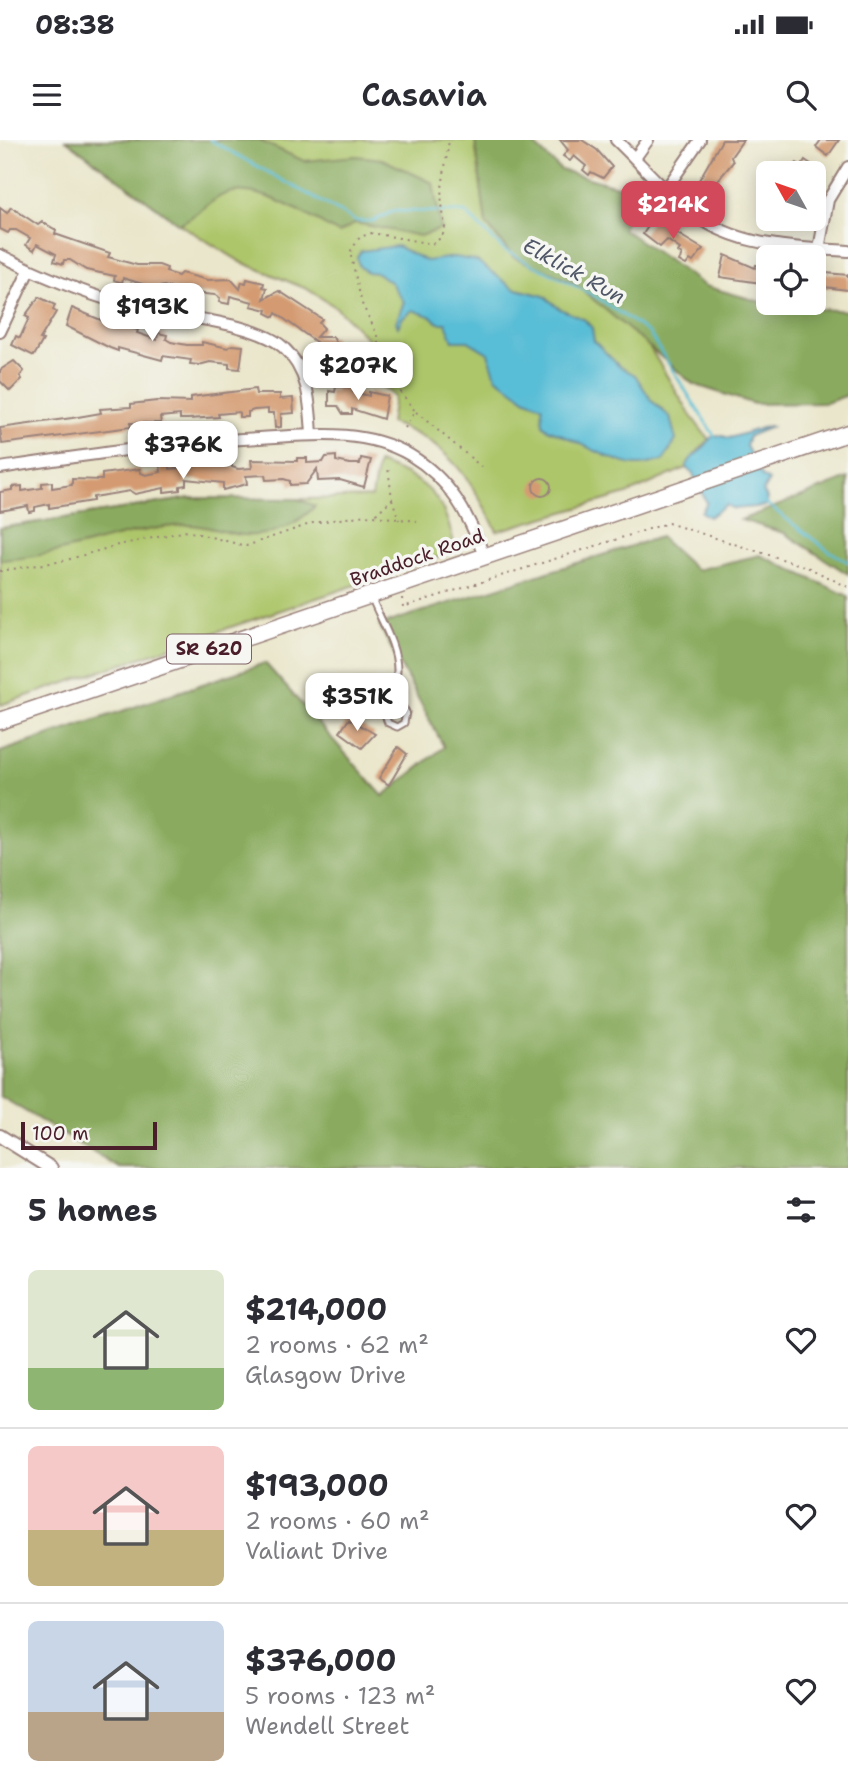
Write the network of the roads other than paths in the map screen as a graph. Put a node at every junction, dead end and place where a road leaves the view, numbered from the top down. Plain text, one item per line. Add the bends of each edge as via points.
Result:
1 (616, 140) edge
2 (648, 140) edge
3 (700, 140) edge
4 (635, 158) junction
5 (848, 167) edge
6 (666, 189) junction
7 (768, 245) edge
8 (820, 245) edge
9 (826, 249) edge
10 (848, 251) edge
11 (0, 255) edge
12 (29, 270) junction
13 (0, 332) edge
14 (848, 433) edge
15 (312, 435) junction
16 (0, 468) edge
17 (484, 556) junction
18 (371, 596) junction
19 (391, 690) junction
20 (0, 721) edge
21 (0, 1136) edge
22 (51, 1168) edge

1 - 4 street
2 - 4 street
3 - 6 street
4 - 6 street
5 - 8 street via 828,200
6 - 7 street via 696,216 734,236
9 - 10 street
11 - 12 street
12 - 13 street
12 - 15 street via 119,303 246,328 273,339 293,357 305,380
14 - 17 main road, Braddock Road / SR 620
15 - 16 street via 176,443
15 - 17 street via 376,440 424,464 464,508
17 - 18 main road, Braddock Road / SR 620
18 - 19 lane via 394,651 397,669
18 - 20 main road, Braddock Road / SR 620
19 - 19 lane via 383,709 388,723 397,727 404,723 406,712
21 - 22 street

